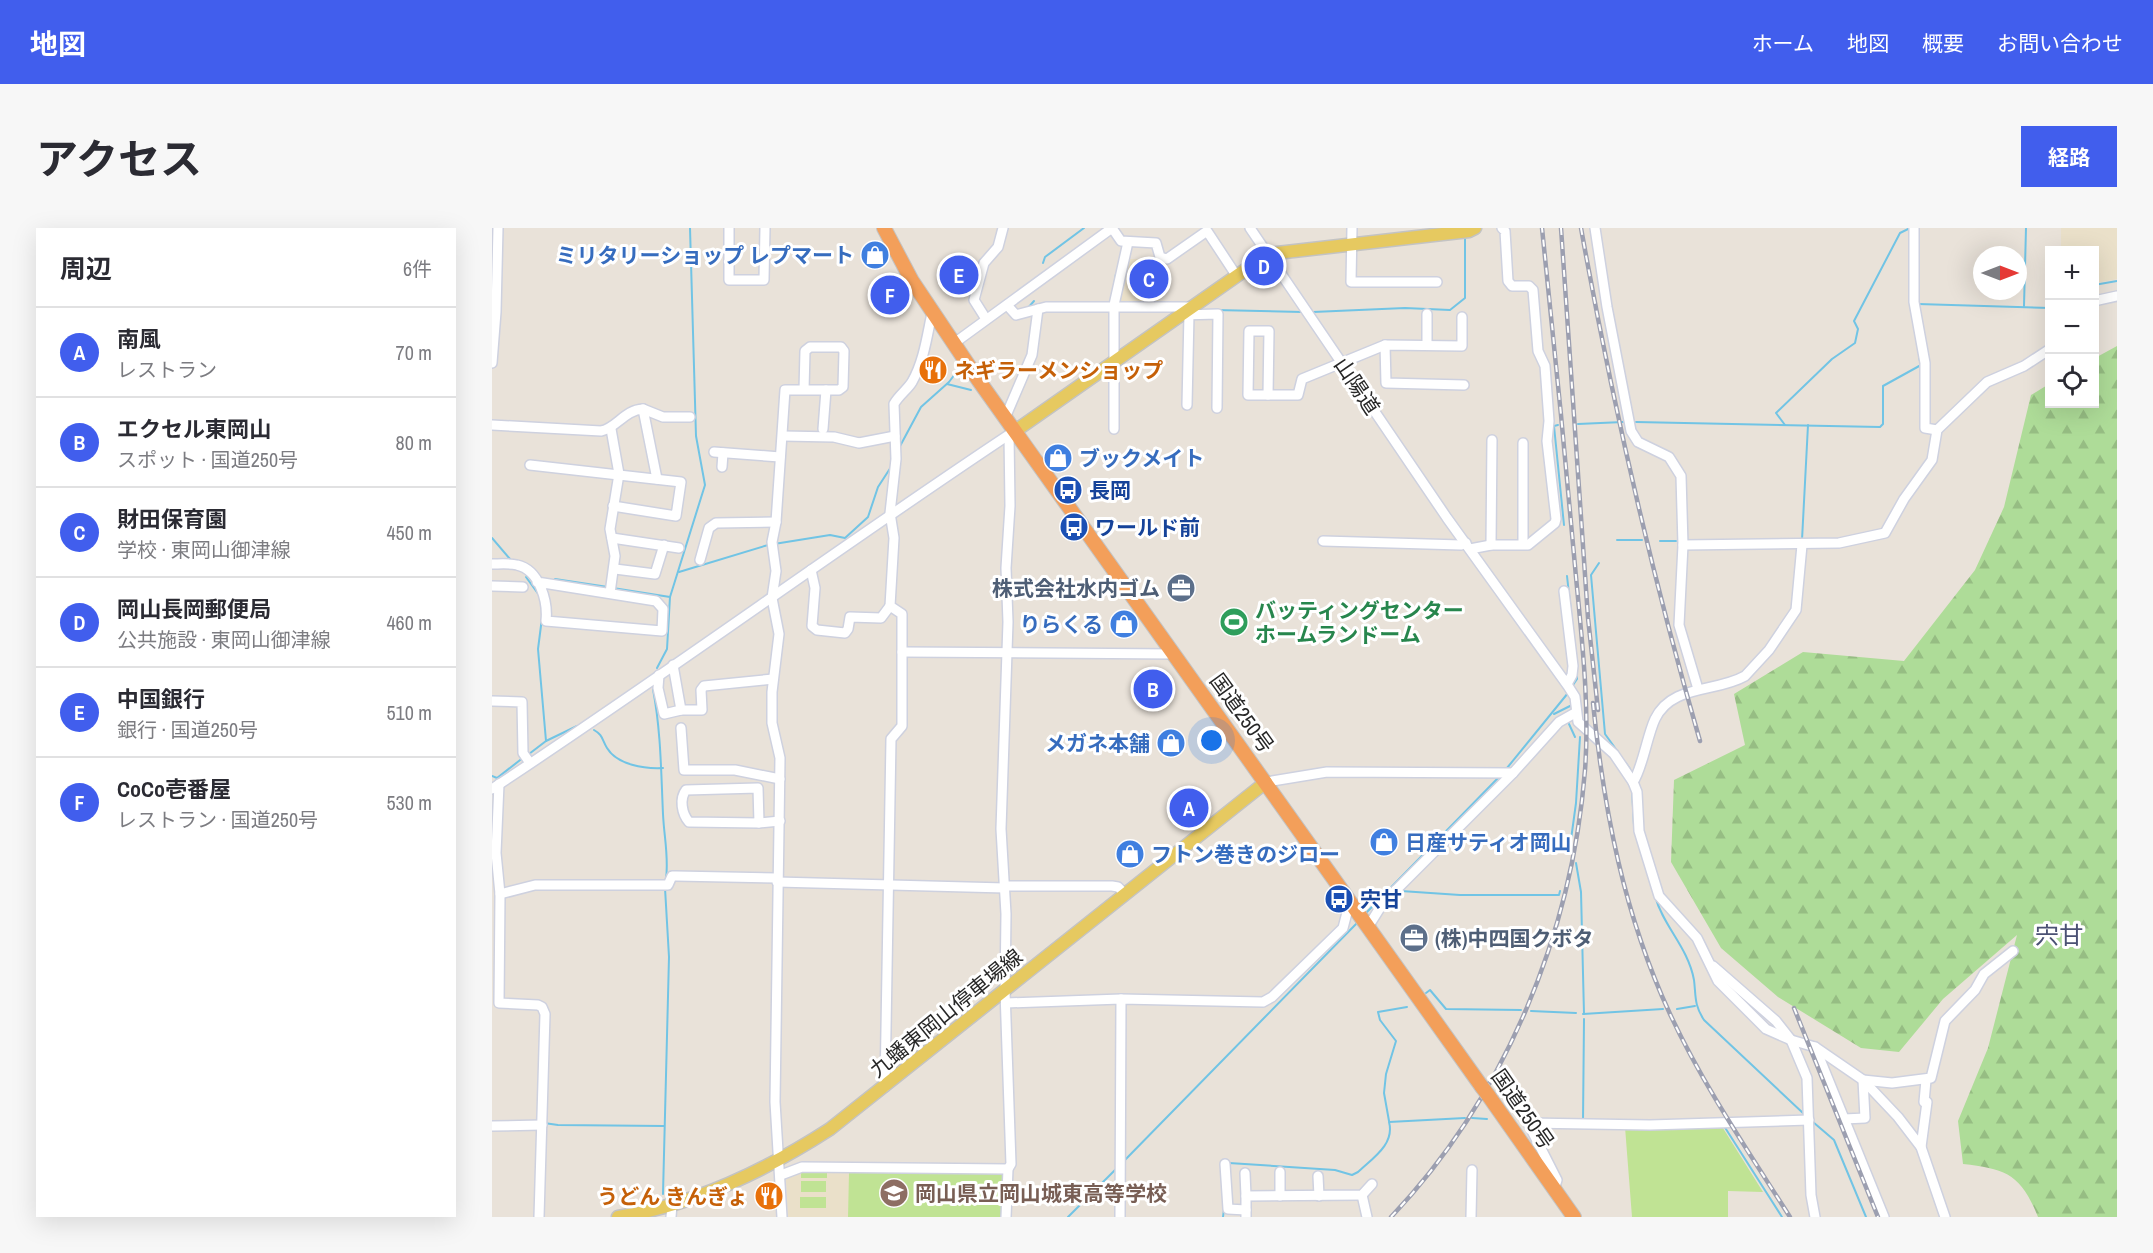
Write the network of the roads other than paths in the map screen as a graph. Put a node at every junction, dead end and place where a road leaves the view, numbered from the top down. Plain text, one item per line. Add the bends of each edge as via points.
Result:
1 (498, 228) edge
2 (729, 228) edge
3 (765, 228) edge
4 (884, 228) edge
5 (1003, 228) edge
6 (1112, 228) edge
7 (1250, 228) edge
8 (1352, 228) edge
9 (1477, 228) edge
10 (1486, 228) edge
11 (1502, 228) edge
12 (1595, 228) edge
13 (1914, 228) edge
14 (1128, 242) junction
15 (1352, 244) junction
16 (1268, 254) junction
17 (1236, 274) junction
18 (1437, 282) dead end
19 (2117, 296) edge
20 (2099, 300) edge
21 (1007, 305) junction
22 (1114, 305) junction
23 (1038, 309) junction
24 (1186, 312) junction
25 (1427, 314) dead end
26 (1462, 317) dead end
27 (931, 320) junction
28 (986, 320) junction
29 (953, 344) junction
30 (1427, 345) junction
31 (1383, 346) junction
32 (2045, 352) edge
33 (1115, 361) junction
34 (1342, 362) junction
35 (492, 363) edge
36 (1464, 385) dead end
37 (804, 390) junction
38 (826, 390) junction
39 (1268, 395) junction
40 (1187, 405) dead end
41 (1217, 408) dead end
42 (643, 409) junction
43 (690, 417) dead end
44 (1005, 418) junction
45 (492, 425) edge
46 (611, 429) junction
47 (824, 429) dead end
48 (1114, 429) dead end
49 (1937, 429) junction
50 (1012, 433) junction
51 (783, 436) junction
52 (1492, 440) dead end
53 (895, 441) junction
54 (1523, 443) dead end
55 (780, 457) junction
56 (530, 465) dead end
57 (722, 467) dead end
58 (619, 474) junction
59 (657, 479) junction
60 (613, 506) junction
61 (890, 513) junction
62 (776, 522) junction
63 (612, 538) junction
64 (1323, 541) dead end
65 (1523, 543) junction
66 (1491, 544) junction
67 (1683, 545) junction
68 (1802, 545) junction
69 (664, 546) junction
70 (1468, 546) junction
71 (680, 548) dead end
72 (700, 560) dead end
73 (492, 564) edge
74 (615, 569) junction
75 (811, 570) junction
76 (537, 582) junction
77 (492, 586) edge
78 (523, 587) dead end
79 (611, 589) junction
80 (1564, 591) dead end
81 (772, 598) junction
82 (890, 606) junction
83 (902, 652) junction
84 (1006, 654) junction
85 (1174, 654) junction
86 (673, 665) junction
87 (659, 675) junction
88 (773, 679) junction
89 (1567, 685) junction
90 (1698, 689) junction
91 (492, 701) edge
92 (681, 710) junction
93 (1575, 713) junction
94 (681, 728) dead end
95 (527, 759) junction
96 (1513, 773) junction
97 (780, 779) junction
98 (1266, 782) junction
99 (1633, 782) junction
100 (495, 786) edge
101 (780, 821) junction
102 (759, 823) junction
103 (777, 880) junction
104 (888, 883) junction
105 (1005, 887) junction
106 (500, 894) junction
107 (1125, 894) junction
108 (1350, 901) junction
109 (1364, 921) junction
110 (2013, 951) dead end
111 (1005, 997) junction
112 (1121, 999) junction
113 (1791, 1040) junction
114 (1815, 1047) junction
115 (1863, 1080) junction
116 (1926, 1080) junction
117 (885, 1087) junction
118 (1846, 1118) junction
119 (1809, 1120) junction
120 (542, 1123) junction
121 (492, 1126) edge
122 (1921, 1147) junction
123 (779, 1161) junction
124 (1225, 1164) dead end
125 (1008, 1169) junction
126 (1472, 1170) dead end
127 (1280, 1172) dead end
128 (1245, 1173) dead end
129 (781, 1175) junction
130 (1318, 1176) dead end
131 (1372, 1184) dead end
132 (1554, 1190) junction
133 (1362, 1195) junction
134 (1246, 1196) junction
135 (1280, 1196) junction
136 (1319, 1196) junction
137 (671, 1211) edge
138 (1246, 1214) edge
139 (539, 1217) edge
140 (618, 1217) edge
141 (782, 1217) edge
142 (1006, 1217) edge
143 (1120, 1217) edge
144 (1367, 1217) edge
145 (1471, 1217) edge
146 (1574, 1217) edge
147 (1815, 1217) edge
148 (1884, 1217) edge
149 (1945, 1217) edge

1 - 35 street
2 - 3 street via 729,280 764,280
4 - 27 highway, 国道250号
5 - 28 street via 998,247 984,263 974,300
6 - 14 street via 1116,237
6 - 21 street
7 - 16 street, 山陽道
8 - 15 street
9 - 10 street
9 - 15 main road
11 - 65 street via 1508,281 1512,286 1529,286 1533,290 1538,351 1545,366 1547,441 1556,519 1528,545
12 - 67 street via 1606,307 1634,438 1665,453 1679,471
13 - 49 street via 1914,304 1925,363 1925,428
14 - 17 street via 1156,243 1160,257 1167,259 1207,231
14 - 22 street
15 - 16 main road
15 - 18 street via 1351,282
16 - 17 main road
16 - 34 street, 山陽道
17 - 24 main road
19 - 20 street
21 - 23 street via 1016,315
21 - 28 street
22 - 23 street
22 - 24 street
22 - 33 street
23 - 44 street via 1032,355
24 - 33 main road
24 - 40 street
24 - 41 street via 1218,315
25 - 30 street
26 - 30 street via 1462,346
27 - 29 highway, 国道250号
27 - 53 street via 920,365 911,384 894,404
28 - 29 street
29 - 44 highway, 国道250号
30 - 31 street
31 - 34 street
31 - 36 street via 1386,383
32 - 49 street via 1987,382
33 - 48 street
33 - 50 main road
34 - 39 street via 1302,378 1298,395
34 - 70 street, 山陽道
37 - 38 street
37 - 38 street via 805,351 810,347 841,347 843,387
37 - 51 street via 785,390
38 - 47 street
39 - 39 street via 1269,331 1248,331 1248,395
42 - 43 street via 663,417
42 - 46 street via 633,410
42 - 59 street
44 - 50 highway, 国道250号
45 - 46 street via 594,432
46 - 58 street
49 - 68 street via 1932,460 1885,533 1839,543
50 - 61 street
50 - 84 street
50 - 85 highway, 国道250号
51 - 53 street via 834,437 859,443
51 - 55 street
52 - 66 street
53 - 61 street
54 - 65 street
55 - 57 street via 719,452
55 - 62 street
56 - 58 street
58 - 59 street
58 - 60 street
59 - 60 street via 681,482 676,516
60 - 63 street via 609,528
61 - 75 street
61 - 82 street via 894,538
62 - 72 street via 716,523 709,528
62 - 81 street
63 - 69 street
63 - 74 street
64 - 70 street
65 - 66 street
66 - 70 street
67 - 68 street
67 - 90 street via 1679,625
68 - 90 street via 1796,610 1789,623 1745,676
69 - 71 street
69 - 74 street via 655,574
70 - 89 street, 山陽道
73 - 76 street via 517,565
74 - 79 street
75 - 81 street
75 - 82 street via 812,626 817,630 845,633 850,617 880,618
76 - 79 street
76 - 79 street via 547,601 546,621 662,631 663,609 656,600
77 - 78 street
80 - 89 street via 1573,666
81 - 86 street
81 - 88 street via 779,634
82 - 83 street via 902,614
83 - 84 street
83 - 104 street via 902,726 891,740
84 - 85 street
84 - 105 street via 1001,829
85 - 98 highway, 国道250号
86 - 87 street
86 - 92 street
87 - 92 street via 664,714
87 - 95 street
88 - 92 street via 704,686 702,710
88 - 97 street via 772,723
89 - 93 street, 山陽道 via 1575,697
90 - 99 street via 1667,702 1659,712
91 - 95 street via 522,702
93 - 96 street via 1559,722
93 - 99 street via 1578,722 1614,754
94 - 97 street via 684,770 735,770
95 - 100 street
96 - 98 street via 1327,772
96 - 109 street
97 - 101 street
98 - 107 main road, 九蟠東岡山停車場線
98 - 108 highway, 国道250号
99 - 113 street via 1639,831 1659,896 1697,938 1718,981 1766,1029
100 - 106 street
101 - 102 street
101 - 103 street
102 - 102 street via 758,788 686,790 682,795 683,815 689,822
103 - 104 street
103 - 106 street via 672,876 665,885 535,885
103 - 123 street via 775,1102
104 - 105 street
104 - 117 street
105 - 107 street via 1112,886
105 - 111 street
106 - 120 street via 499,1003 538,1005 544,1010
107 - 111 main road, 九蟠東岡山停車場線
108 - 109 highway, 国道250号
108 - 112 street via 1343,928 1263,1002
109 - 132 highway, 国道250号
110 - 116 street via 1984,974 1975,990 1945,1020 1933,1074
111 - 112 street
111 - 117 main road, 九蟠東岡山停車場線
111 - 125 street via 1011,1164
112 - 143 street
113 - 114 street
113 - 119 street via 1807,1078
114 - 115 street
114 - 118 street
115 - 116 street
115 - 118 street via 1865,1118
115 - 122 street
116 - 122 street
117 - 123 main road, 九蟠東岡山停車場線
118 - 148 street
119 - 132 street via 1650,1125 1528,1123 1557,1180
119 - 147 street
120 - 121 street
120 - 139 street
122 - 149 street
123 - 129 street
123 - 137 main road, 九蟠東岡山停車場線
124 - 138 street via 1228,1209
125 - 129 street via 802,1167
125 - 142 street
126 - 145 street
127 - 135 street
128 - 134 street
129 - 141 street
130 - 136 street
131 - 133 street
132 - 146 highway, 国道250号
133 - 136 street
133 - 144 street
134 - 135 street
134 - 138 street
135 - 136 street
137 - 140 main road, 九蟠東岡山停車場線

